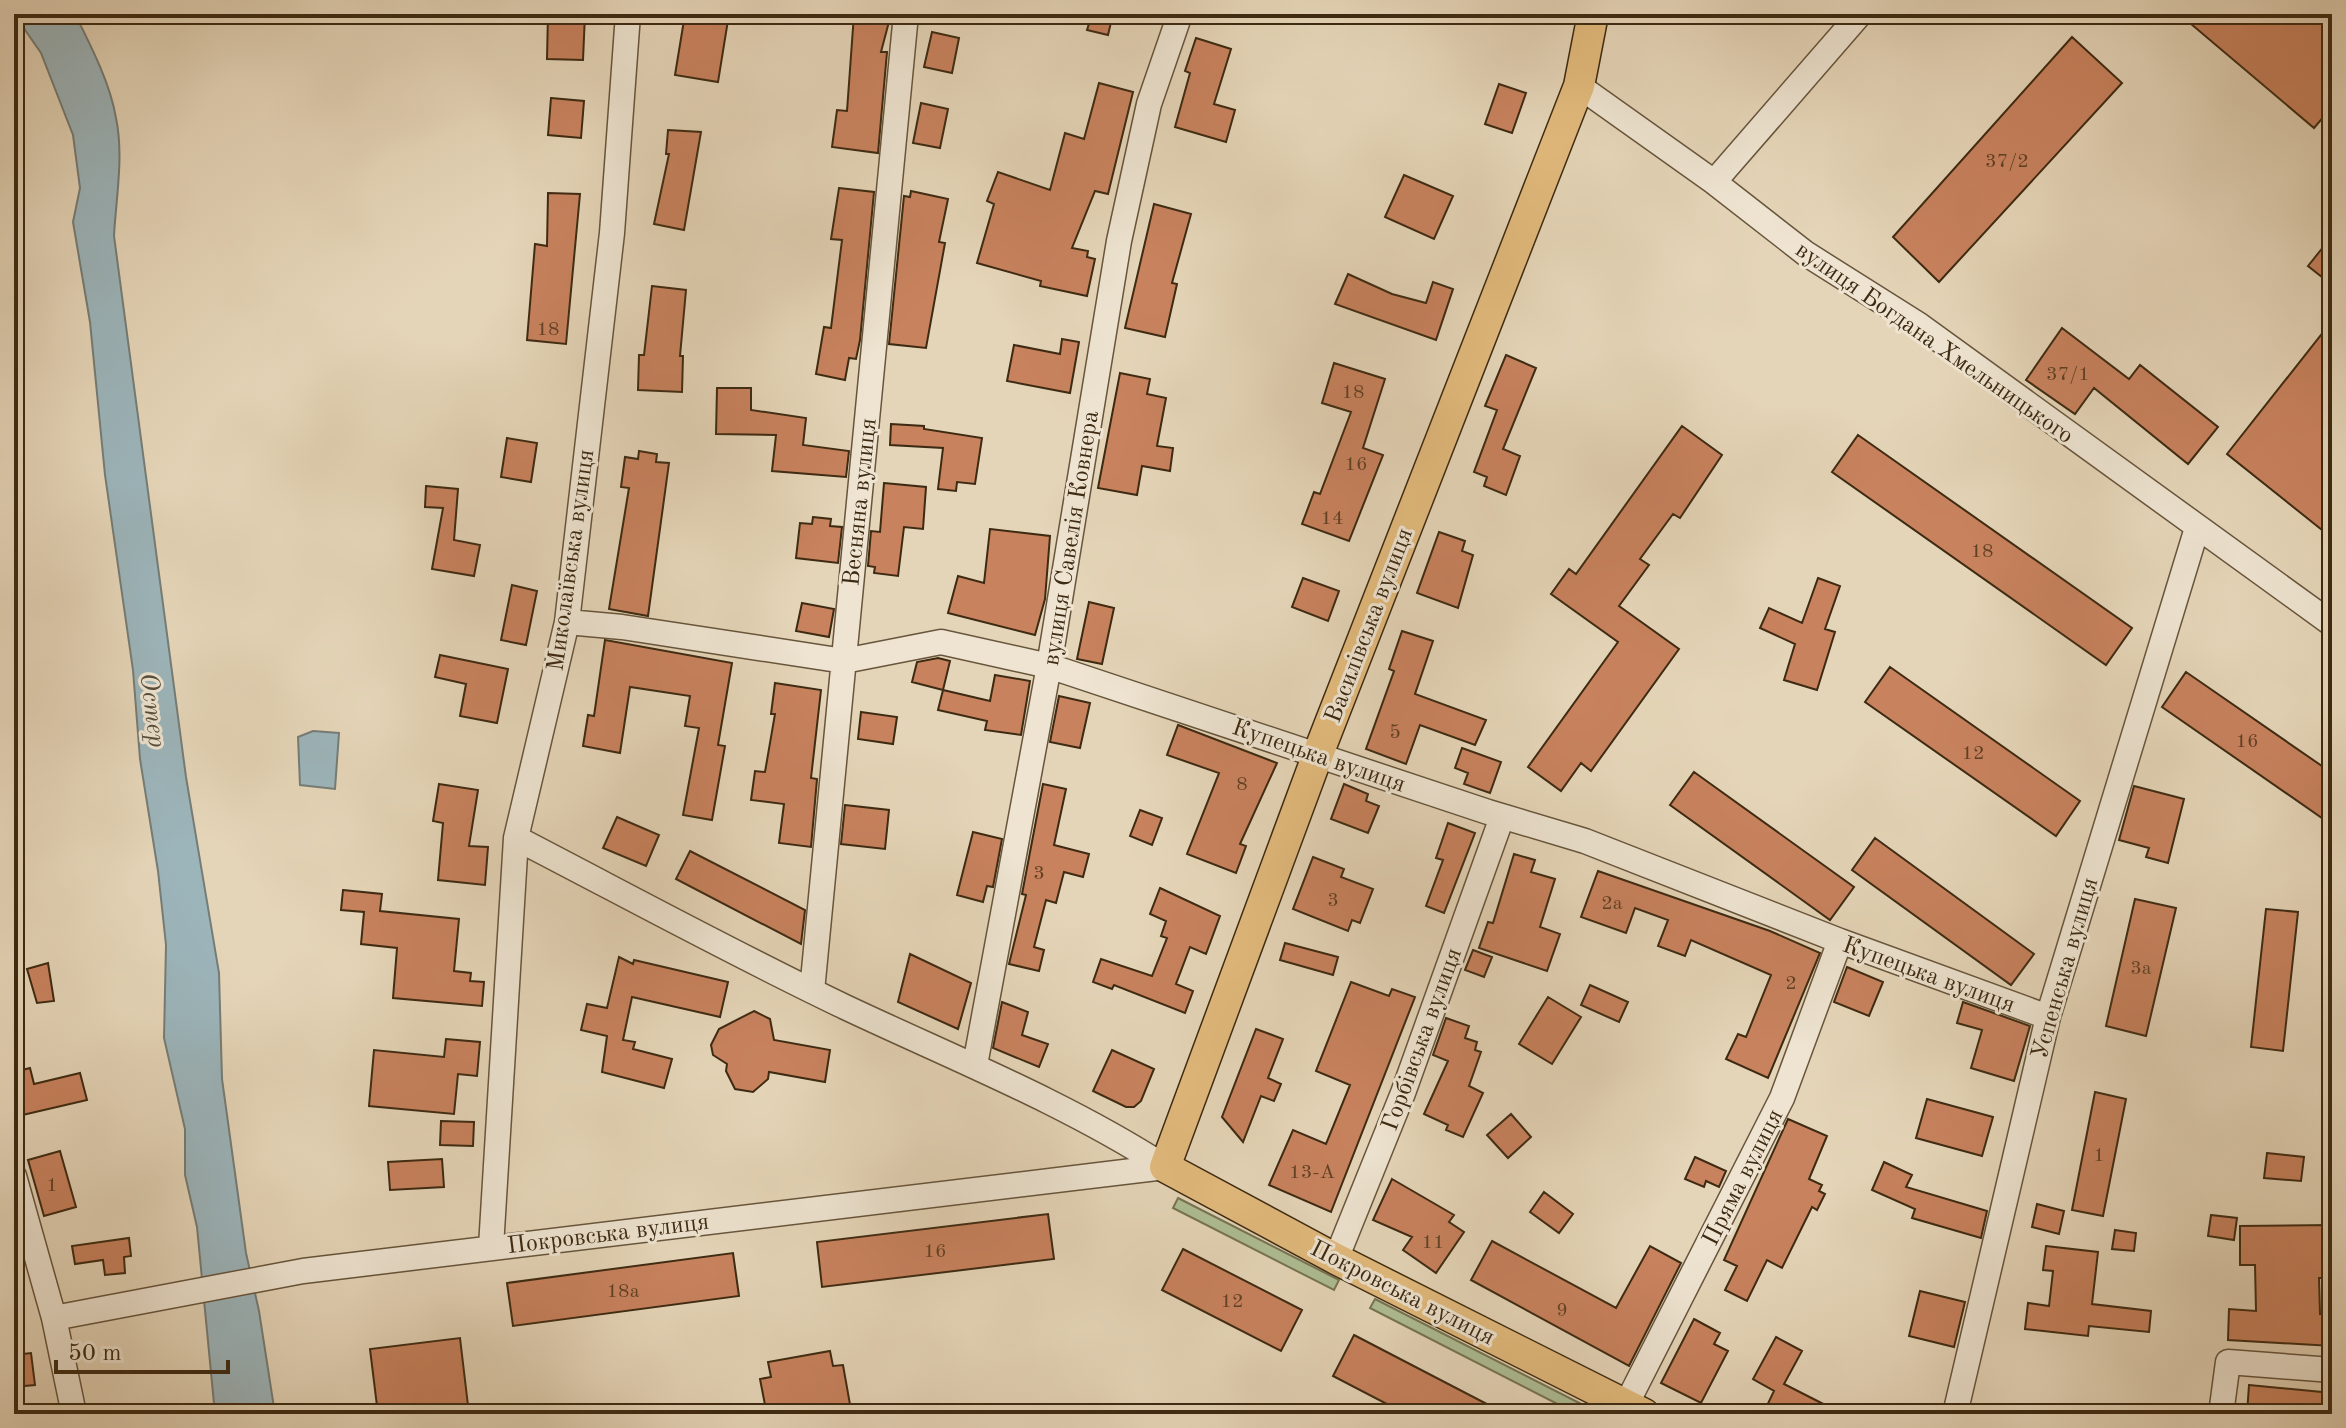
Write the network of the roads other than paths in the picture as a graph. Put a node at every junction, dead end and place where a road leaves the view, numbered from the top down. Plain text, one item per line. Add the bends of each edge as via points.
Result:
1 (628, 14) edge
2 (906, 14) edge
3 (1180, 14) edge
4 (1593, 14) edge
5 (1860, 14) edge
6 (1579, 86) junction
7 (1714, 182) junction
8 (2197, 528) junction
9 (567, 622) junction
10 (2332, 624) edge
11 (844, 661) junction
12 (1049, 666) junction
13 (1318, 754) junction
14 (1502, 817) junction
15 (516, 838) junction
16 (1840, 941) junction
17 (812, 991) junction
18 (2048, 1017) junction
19 (975, 1065) junction
20 (1165, 1167) junction
21 (14, 1176) edge
22 (491, 1247) junction
23 (1336, 1259) junction
24 (54, 1318) junction
25 (2332, 1370) edge
26 (1635, 1409) edge
27 (74, 1414) edge
28 (1955, 1414) edge
29 (2221, 1414) edge

1 - 9 street, Миколаївська вулиця via 612,233
2 - 11 street, Весняна вулиця
3 - 12 street, вулиця Савелія Ковнера via 1149,104 1119,241
4 - 6 main road, Василівська вулиця
5 - 7 street
6 - 7 street, вулиця Богдана Хмельницького
6 - 13 main road, Василівська вулиця
7 - 8 street, вулиця Богдана Хмельницького via 1805,253 1919,325
8 - 10 street, вулиця Богдана Хмельницького
8 - 18 street, Успенська вулиця
9 - 11 street, Купецька вулиця
9 - 15 street, Миколаївська вулиця
11 - 12 street, Купецька вулиця via 941,642
11 - 17 street, Весняна вулиця
12 - 13 street, Купецька вулиця
12 - 19 street, вулиця Савелія Ковнера
13 - 14 street, Купецька вулиця
13 - 20 main road, Василівська вулиця
14 - 16 street, Купецька вулиця via 1585,841
14 - 23 street, Горбівська вулиця via 1403,1093
15 - 17 street, Покровська вулиця
15 - 22 street, Миколаївська вулиця
16 - 18 street, Купецька вулиця
16 - 26 street, Пряма вулиця via 1782,1098
17 - 19 street, Покровська вулиця
18 - 28 street, Успенська вулиця
19 - 20 street, Покровська вулиця via 1103,1129
20 - 22 street, Покровська вулиця
20 - 23 main road, Покровська вулиця
21 - 24 street
22 - 24 street, Покровська вулиця via 303,1271
23 - 26 main road, Покровська вулиця
24 - 27 street
25 - 29 street via 2228,1362

